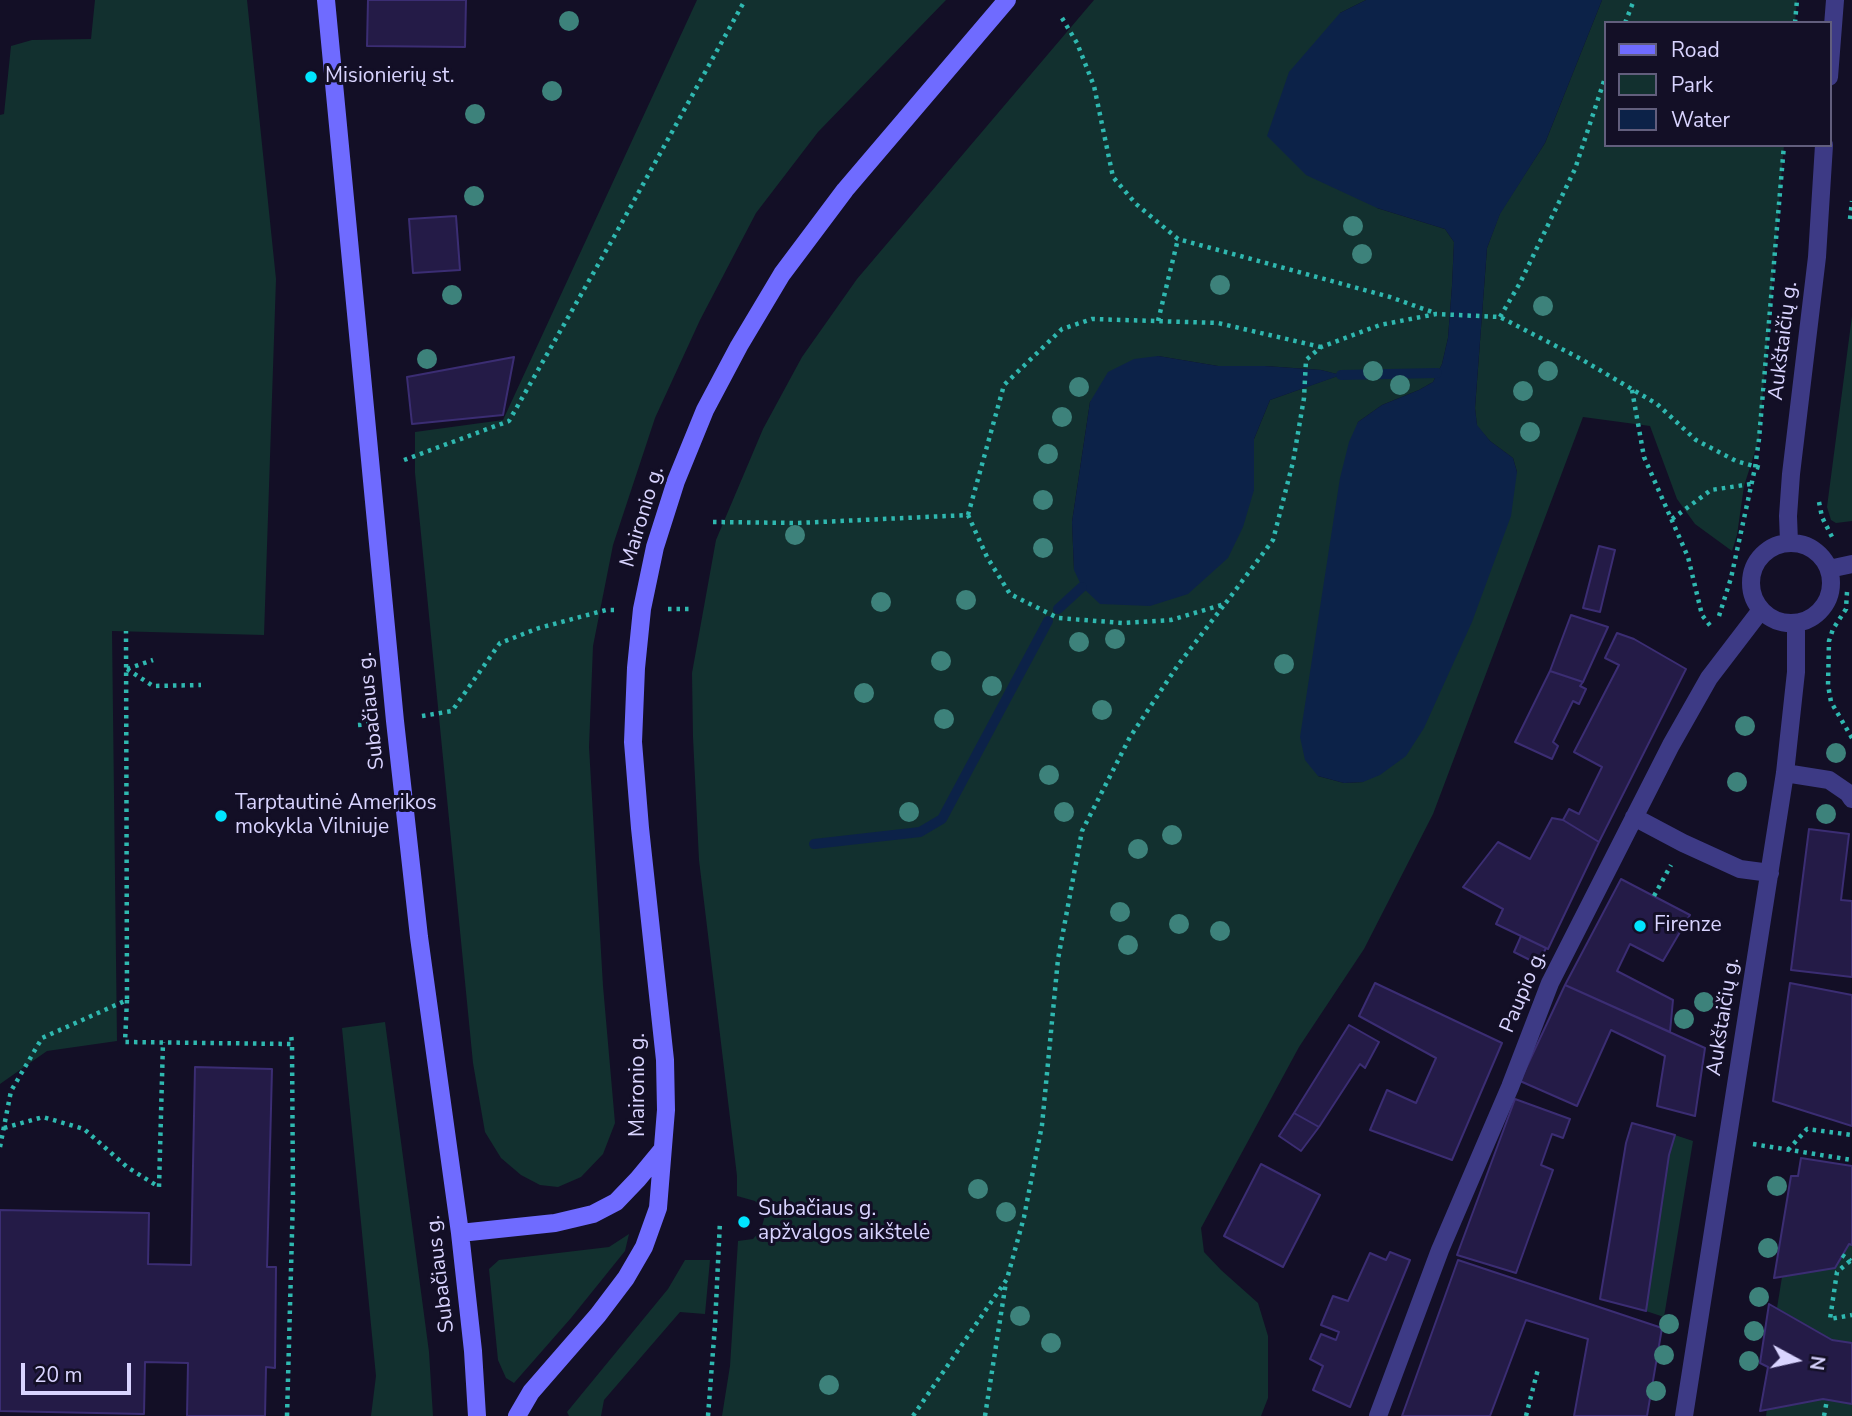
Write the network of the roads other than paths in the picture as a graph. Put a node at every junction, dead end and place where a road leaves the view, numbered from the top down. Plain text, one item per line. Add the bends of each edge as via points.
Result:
1 (326, 0) edge
2 (1007, 0) edge
3 (1835, 0) edge
4 (1831, 51) edge
5 (1824, 147) edge
6 (1789, 542) junction
7 (1841, 566) edge
8 (1761, 610) junction
9 (1796, 624) junction
10 (1785, 773) junction
11 (1852, 799) edge
12 (1634, 817) junction
13 (1770, 873) junction
14 (662, 1150) junction
15 (460, 1233) junction
16 (477, 1416) edge
17 (517, 1416) edge
18 (1378, 1416) edge
19 (1684, 1416) edge

1 - 15 main road, Subačiaus g. via 396,735
2 - 14 main road, Maironio g. via 845,190 782,274 705,410 655,547 642,609 633,742 665,1060
3 - 4 street
5 - 6 street, Aukštaičių g. via 1791,474
6 - 7 street via 1814,549
6 - 8 street via 1765,552 1751,574 1754,599
7 - 9 street via 1823,608
8 - 9 street via 1771,619
8 - 12 street, Paupio g. via 1709,678
9 - 10 street, Aukštaičių g. via 1796,673
10 - 11 street via 1829,780
10 - 13 street, Aukštaičių g.
12 - 13 street via 1740,869
12 - 18 street, Paupio g. via 1550,983 1440,1250
13 - 19 street, Aukštaičių g.
14 - 15 main road, Maironio g. via 616,1202 593,1214 555,1223
14 - 17 main road, Maironio g. via 658,1208 643,1247 626,1278 531,1392
15 - 16 main road, Subačiaus g.

